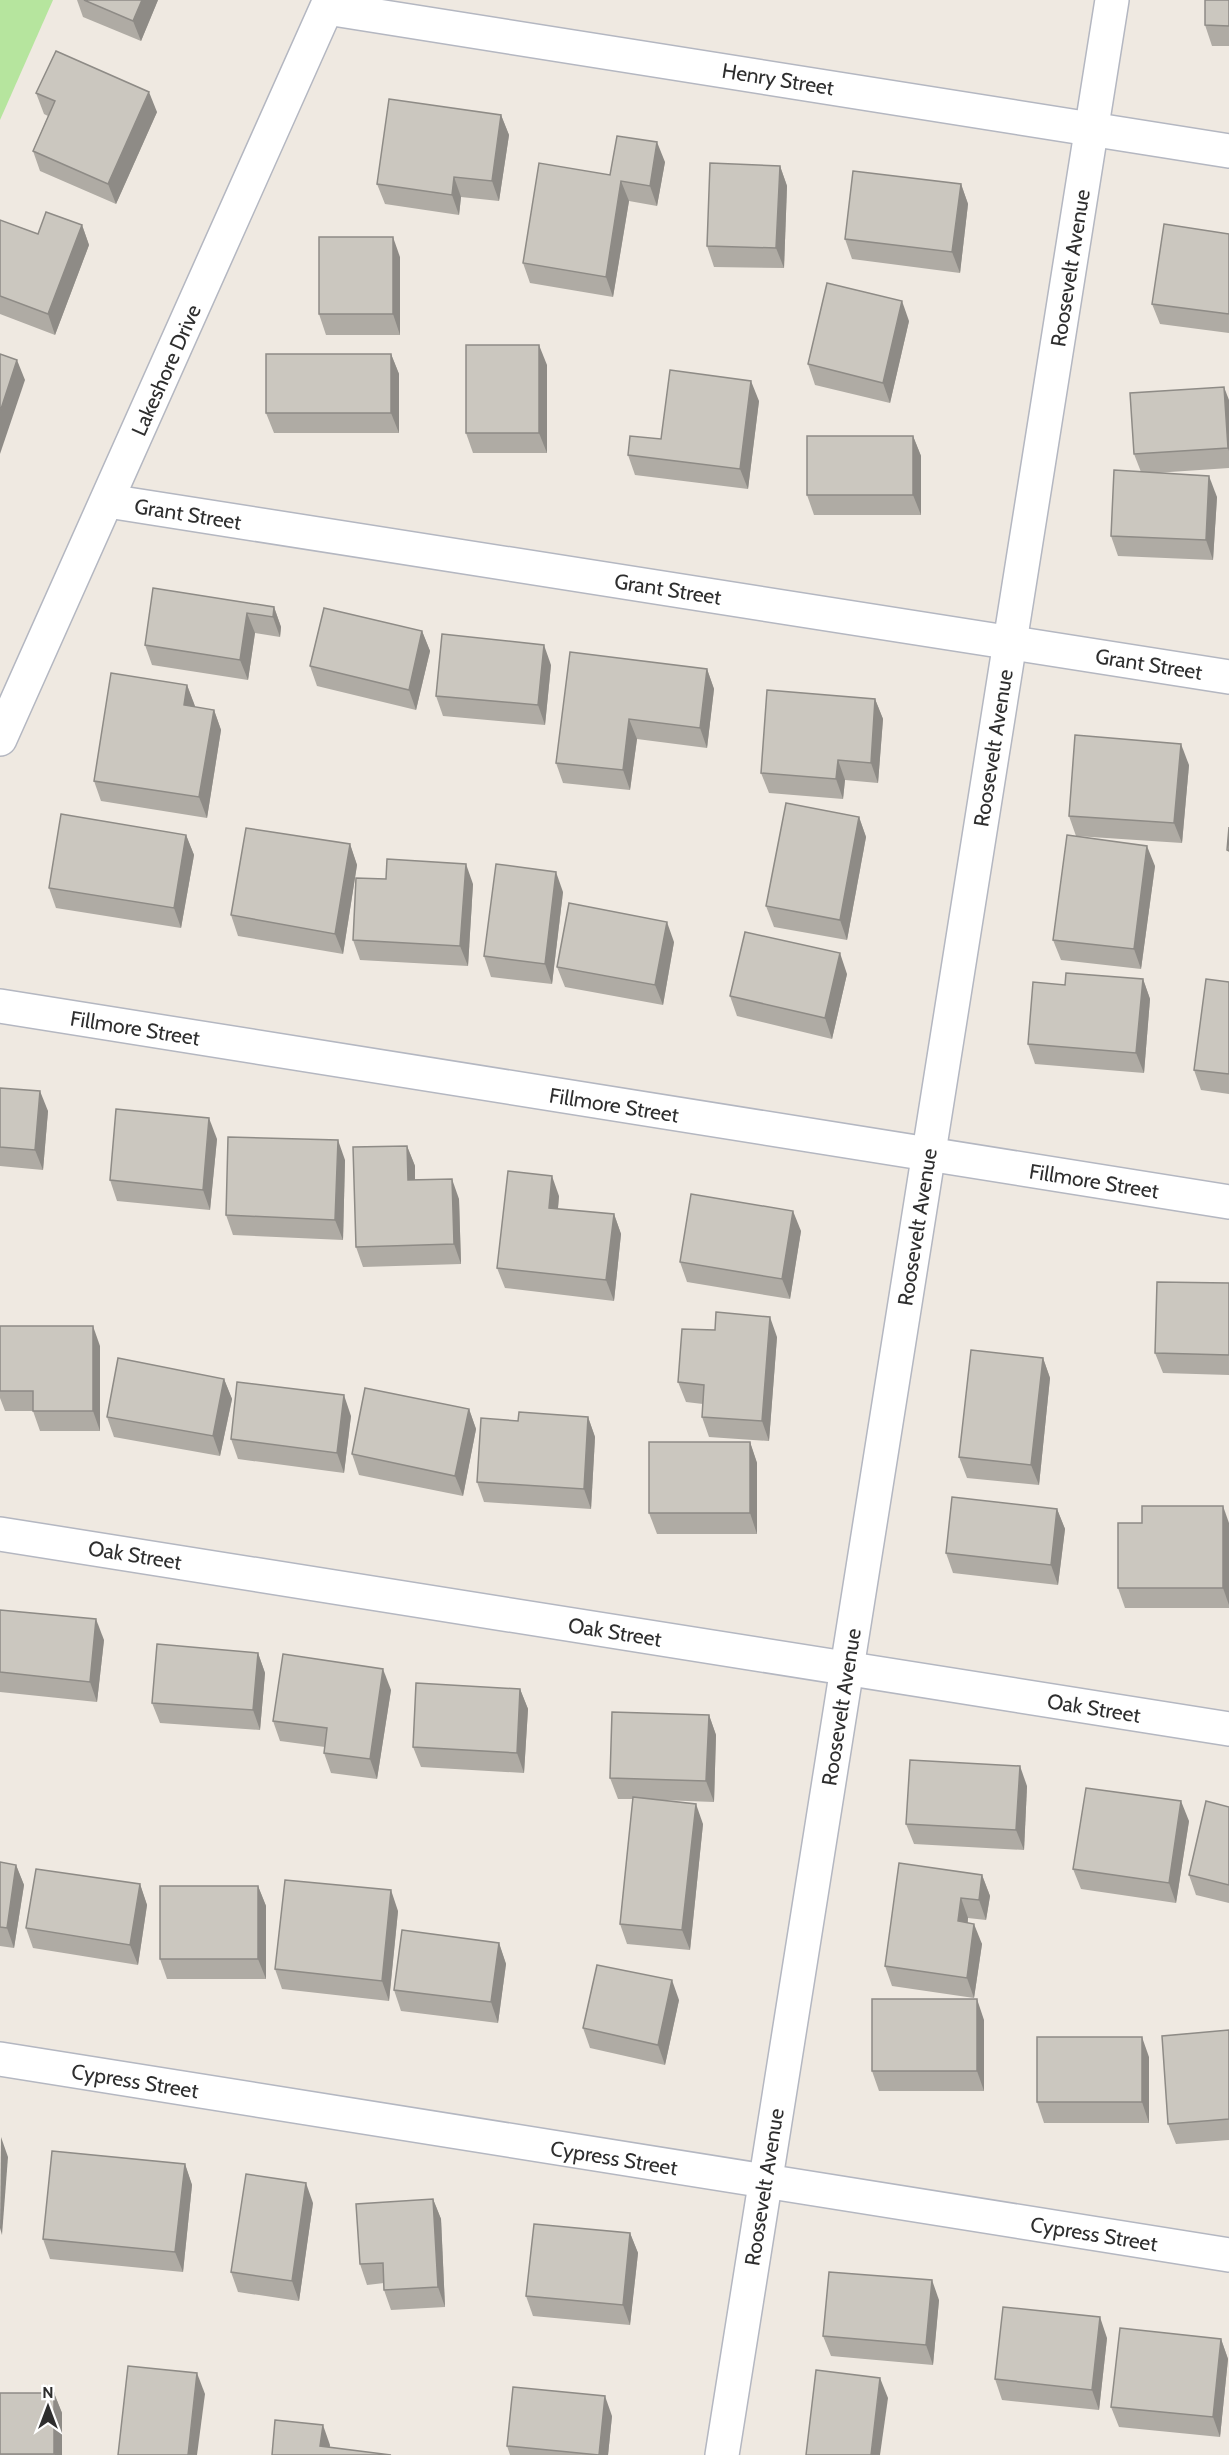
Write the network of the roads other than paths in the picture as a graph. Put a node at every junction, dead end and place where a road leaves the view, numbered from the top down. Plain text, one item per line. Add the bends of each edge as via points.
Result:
1 (1112, 0) edge
2 (328, 4) edge
3 (1092, 129) junction
4 (1229, 151) edge
5 (108, 501) junction
6 (1010, 642) junction
7 (1229, 677) edge
8 (0, 739) edge
9 (0, 1006) edge
10 (928, 1155) junction
11 (1229, 1202) edge
12 (0, 1534) edge
13 (847, 1668) junction
14 (1229, 1729) edge
15 (0, 2059) edge
16 (765, 2182) junction
17 (1229, 2255) edge
18 (722, 2455) edge

1 - 3 street, Roosevelt Avenue
2 - 3 street, Henry Street
2 - 5 street, Lakeshore Drive
3 - 4 street, Henry Street
3 - 6 street, Roosevelt Avenue
5 - 6 street, Grant Street
5 - 8 street, Lakeshore Drive
6 - 7 street, Grant Street
6 - 10 street, Roosevelt Avenue
9 - 10 street, Fillmore Street
10 - 11 street, Fillmore Street
10 - 13 street, Roosevelt Avenue
12 - 13 street, Oak Street
13 - 14 street, Oak Street
13 - 16 street, Roosevelt Avenue
15 - 16 street, Cypress Street
16 - 17 street, Cypress Street
16 - 18 street, Roosevelt Avenue

